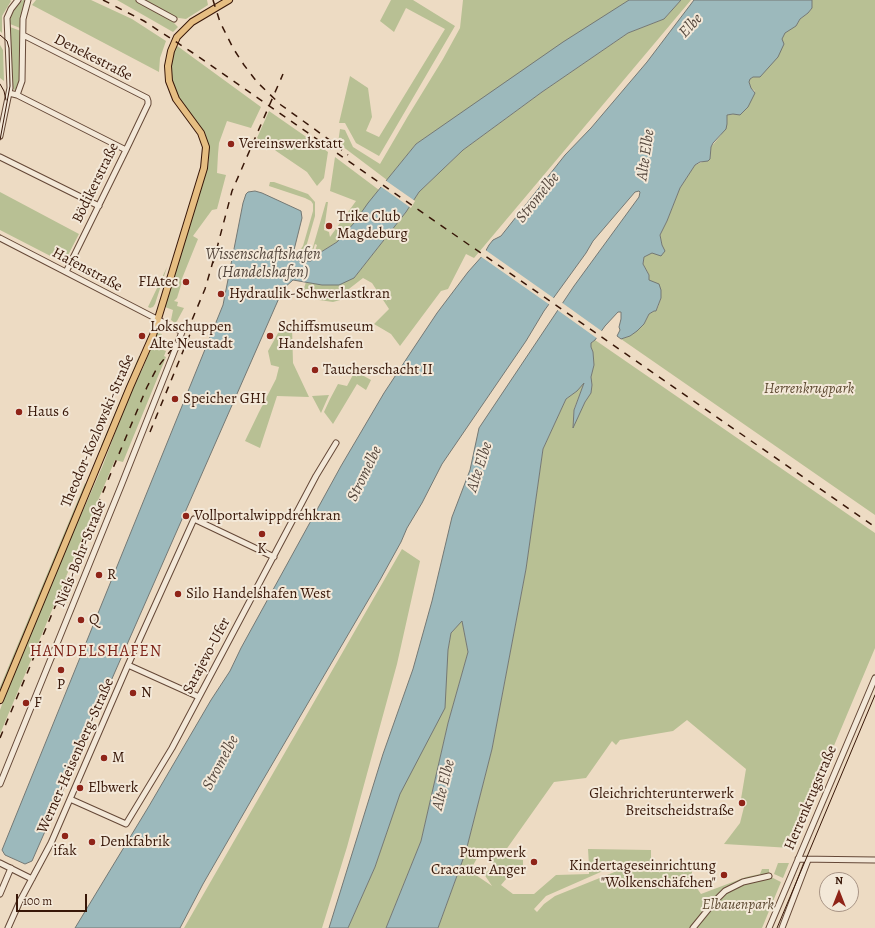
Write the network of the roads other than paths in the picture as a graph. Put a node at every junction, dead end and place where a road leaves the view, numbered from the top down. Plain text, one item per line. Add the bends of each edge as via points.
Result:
1 (18, 0) edge
2 (28, 0) edge
3 (139, 0) edge
4 (229, 0) edge
5 (174, 20) dead end
6 (23, 35) junction
7 (9, 93) junction
8 (17, 95) junction
9 (148, 104) joint
10 (0, 136) edge
11 (126, 150) junction
12 (0, 157) edge
13 (99, 206) junction
14 (0, 235) edge
15 (0, 238) edge
16 (6, 241) junction
17 (66, 272) junction
18 (158, 320) junction
19 (182, 332) joint
20 (336, 443) dead end
21 (274, 557) junction
22 (128, 665) junction
23 (875, 678) edge
24 (199, 697) junction
25 (0, 700) edge
26 (0, 784) edge
27 (70, 798) junction
28 (874, 858) edge
29 (798, 859) junction
30 (808, 860) junction
31 (0, 863) edge
32 (11, 868) junction
33 (769, 876) dead end
34 (32, 878) junction
35 (0, 894) edge
36 (8, 928) edge
37 (693, 928) edge
38 (769, 928) edge
39 (782, 928) edge

1 - 7 street via 8,17
2 - 6 street via 23,19
3 - 5 street
4 - 18 main road, Theodor-Kozlowski-Straße via 192,22 174,42 169,56 169,81 176,98 201,132 206,155 199,187
6 - 8 street via 22,81
6 - 9 street, Denekestraße via 147,98
7 - 8 street
7 - 10 street
8 - 11 street
9 - 11 street, Bödikerstraße
11 - 13 street, Bödikerstraße
12 - 13 street
13 - 17 street, Bödikerstraße
14 - 16 street, Hafenstraße
15 - 16 street, Hafenstraße
16 - 17 street, Hafenstraße
17 - 18 street, Hafenstraße
18 - 19 street, Hafenstraße
18 - 25 main road, Theodor-Kozlowski-Straße
19 - 26 street, Niels-Bohr-Straße
20 - 21 street, Sarajevo-Ufer
21 - 22 street, Werner-Heisenberg-Straße via 194,518
21 - 24 street, Sarajevo-Ufer
22 - 24 street
22 - 27 street, Werner-Heisenberg-Straße
23 - 29 street, Herrenkrugstraße
24 - 27 street, Sarajevo-Ufer via 172,748 126,824
27 - 34 street, Werner-Heisenberg-Straße
28 - 30 street
29 - 30 street
29 - 38 street, Herrenkrugstraße
30 - 39 street, Herrenkrugstraße
31 - 32 street
32 - 34 street
32 - 35 street
33 - 37 street via 743,882 725,891
34 - 36 street, Werner-Heisenberg-Straße

